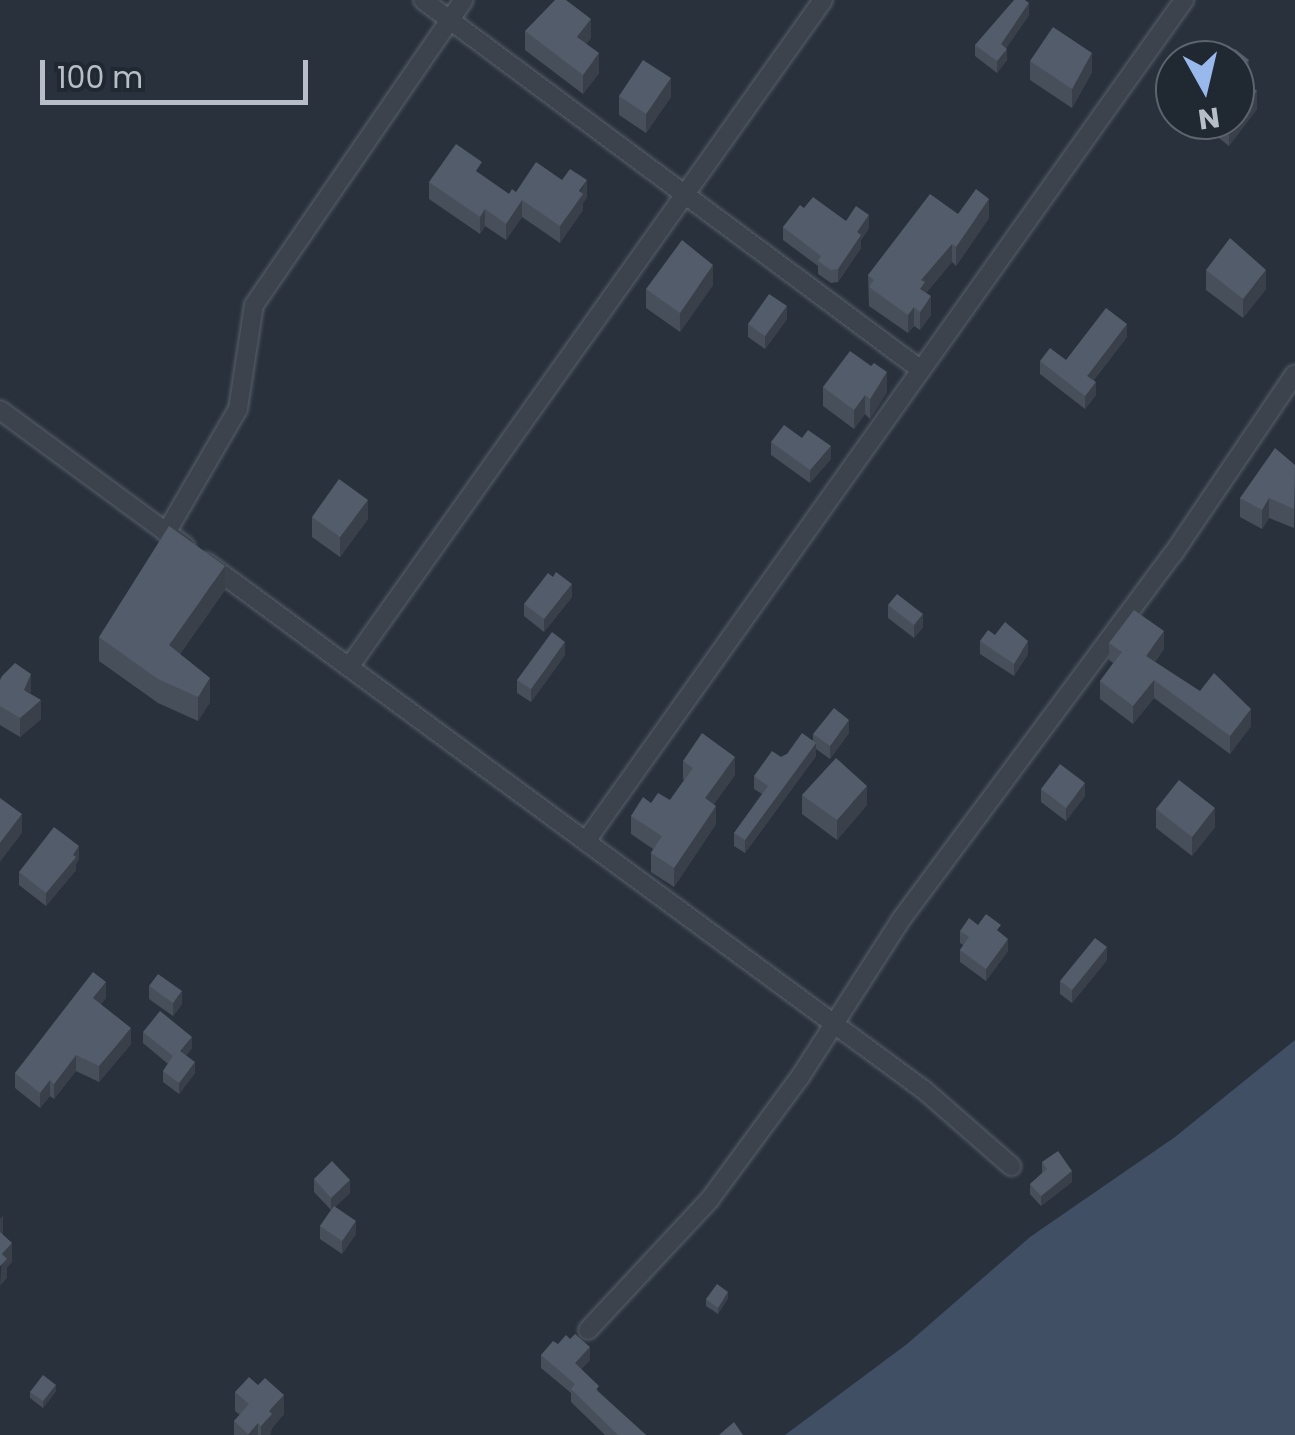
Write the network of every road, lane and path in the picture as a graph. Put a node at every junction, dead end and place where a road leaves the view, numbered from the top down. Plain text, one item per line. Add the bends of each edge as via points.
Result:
1 (423, 0) edge
2 (464, 0) edge
3 (822, 0) edge
4 (1184, 0) edge
5 (450, 20) junction
6 (681, 196) junction
7 (921, 370) junction
8 (1295, 374) edge
9 (0, 410) edge
10 (166, 533) junction
11 (349, 667) junction
12 (586, 841) junction
13 (835, 1024) junction
14 (1012, 1166) dead end
15 (588, 1330) dead end

1 - 5 street
2 - 5 street
3 - 6 street
4 - 7 street
5 - 6 street
5 - 10 street via 254,305 238,410
6 - 7 street
6 - 11 street
7 - 12 street
8 - 13 street via 1173,554 900,922
9 - 10 street
10 - 11 street
11 - 12 street
12 - 13 street
13 - 14 street
13 - 15 street via 710,1199

